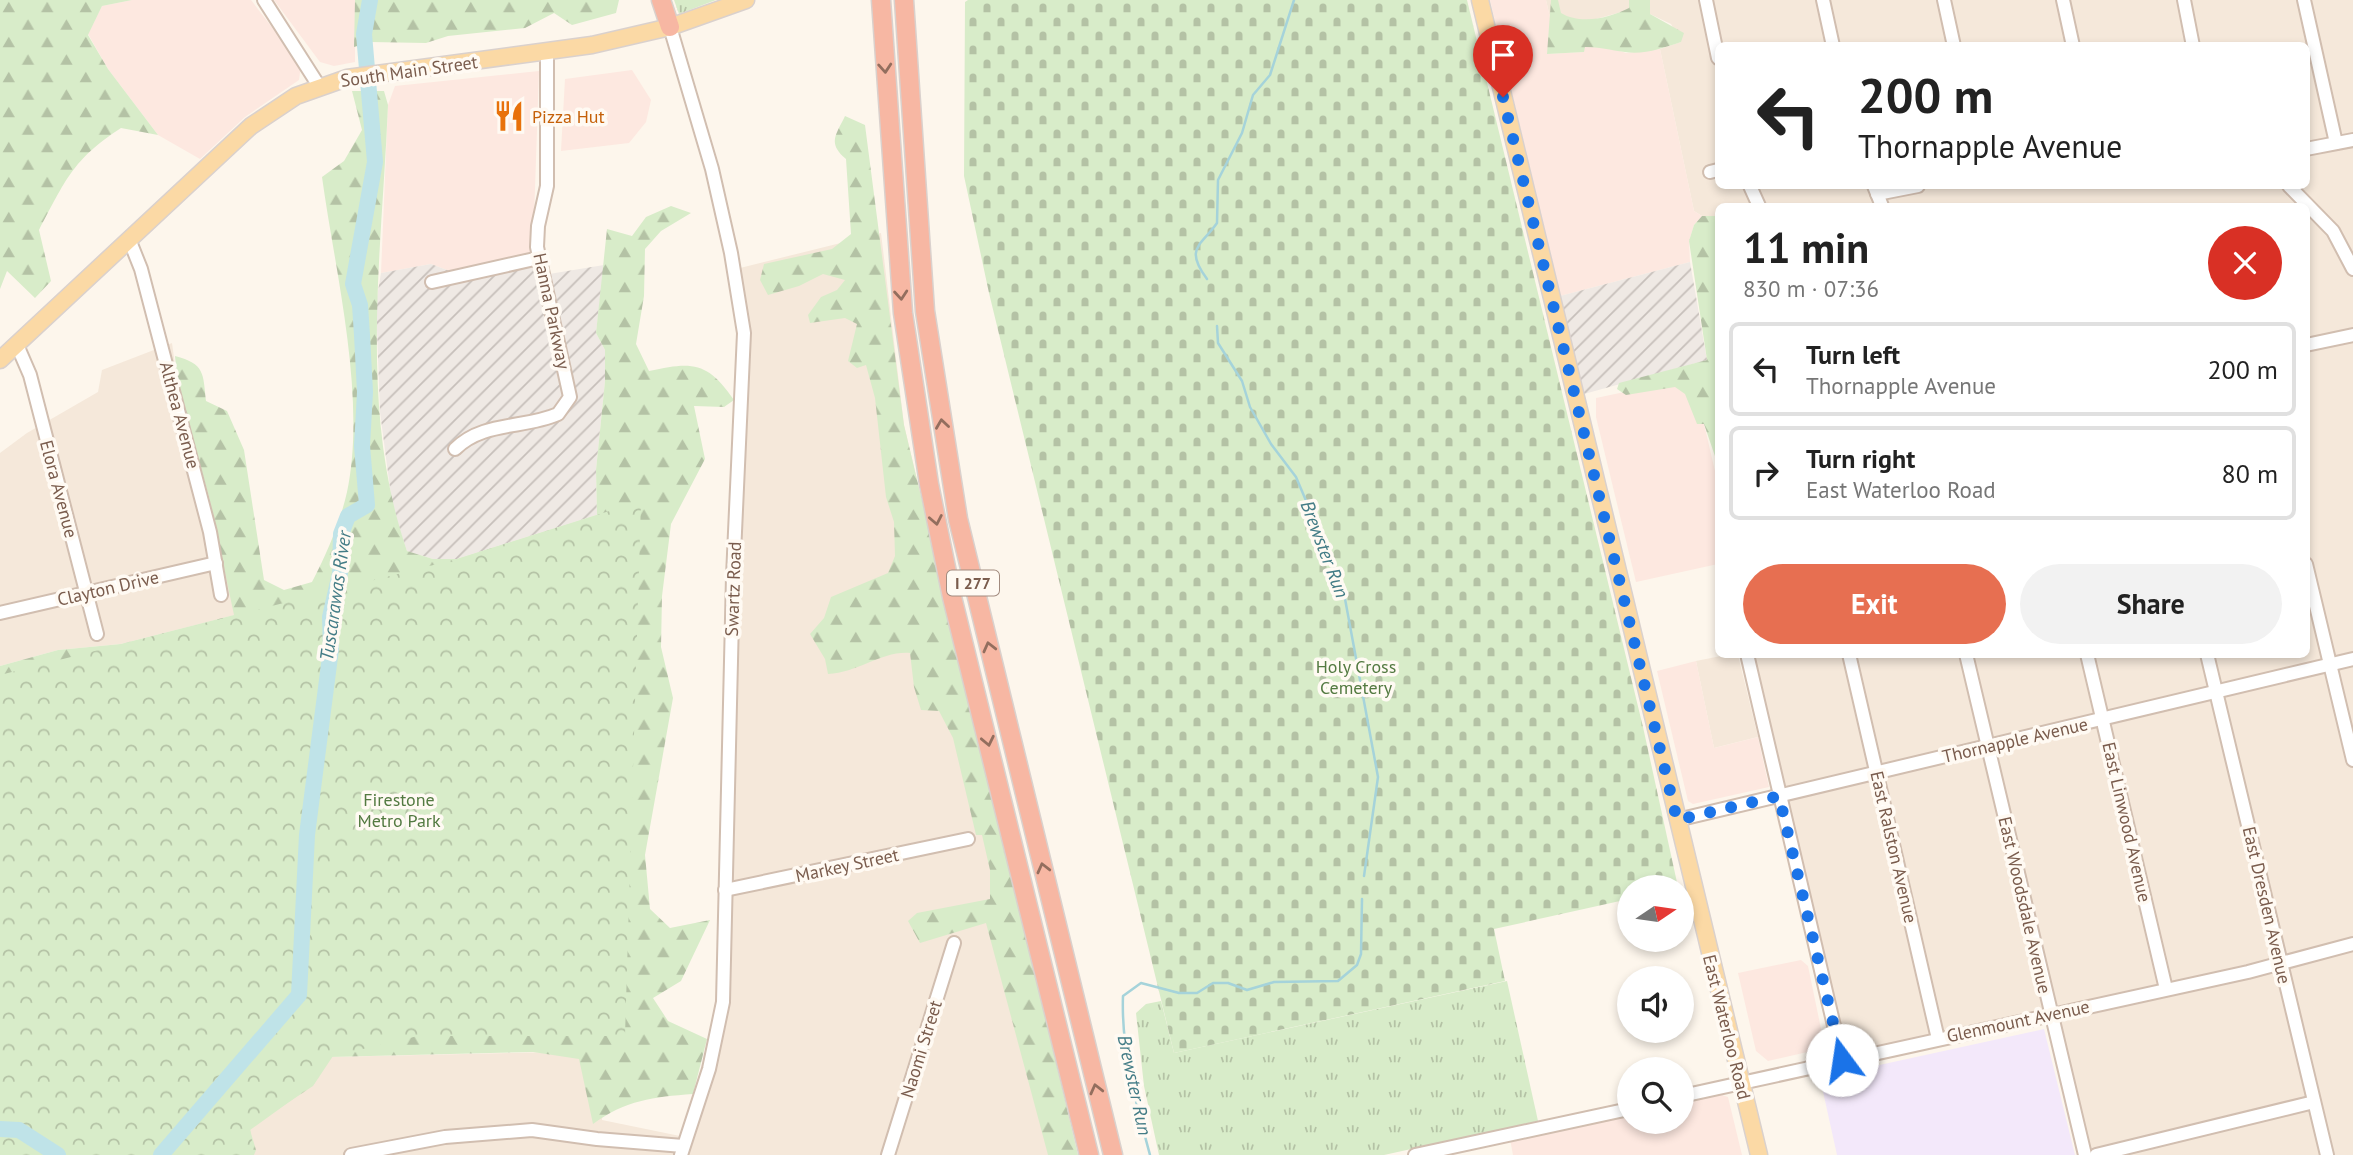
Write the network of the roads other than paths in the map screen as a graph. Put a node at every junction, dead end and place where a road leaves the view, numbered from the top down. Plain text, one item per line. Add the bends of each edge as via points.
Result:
1 (264, 0) edge
2 (661, 0) edge
3 (670, 0) edge
4 (746, 0) edge
5 (881, 0) edge
6 (904, 0) edge
7 (1480, 0) edge
8 (1706, 0) edge
9 (1823, 0) edge
10 (1944, 0) edge
11 (2063, 0) edge
12 (2184, 0) edge
13 (2304, 0) edge
14 (670, 27) junction
15 (1832, 42) edge
16 (1953, 42) edge
17 (2072, 42) edge
18 (2192, 42) edge
19 (1715, 44) edge
20 (547, 51) junction
21 (319, 86) junction
22 (2353, 140) edge
23 (2336, 143) junction
24 (2310, 148) edge
25 (1905, 189) edge
26 (2292, 189) edge
27 (1878, 195) edge
28 (2306, 203) edge
29 (2310, 207) edge
30 (129, 239) junction
31 (539, 258) junction
32 (2353, 269) edge
33 (432, 282) dead end
34 (2353, 335) edge
35 (2310, 344) edge
36 (17, 345) junction
37 (0, 360) edge
38 (455, 449) dead end
39 (216, 564) junction
40 (2310, 581) edge
41 (86, 594) junction
42 (221, 595) dead end
43 (0, 612) edge
44 (97, 634) dead end
45 (1747, 658) edge
46 (1850, 658) edge
47 (1967, 658) edge
48 (2088, 658) edge
49 (2208, 658) edge
50 (2353, 659) edge
51 (2330, 665) junction
52 (2216, 692) junction
53 (2102, 719) junction
54 (1988, 746) junction
55 (2353, 760) edge
56 (1877, 773) junction
57 (1779, 796) junction
58 (1677, 820) junction
59 (968, 839) dead end
60 (725, 890) junction
61 (954, 943) dead end
62 (2353, 944) edge
63 (2280, 964) junction
64 (2166, 989) junction
65 (2051, 1014) junction
66 (1938, 1039) junction
67 (1842, 1060) junction
68 (1741, 1083) junction
69 (1694, 1093) edge
70 (2314, 1102) junction
71 (1617, 1112) edge
72 (682, 1150) edge
73 (351, 1155) edge
74 (888, 1155) edge
75 (1089, 1155) edge
76 (1113, 1155) edge
77 (1415, 1155) edge
78 (1759, 1155) edge
79 (2085, 1155) edge
80 (2096, 1155) edge
81 (2327, 1155) edge

1 - 21 street
2 - 14 highway
3 - 14 highway
4 - 14 main road, South Main Street
5 -> 75 highway, I 277 via 903,313 929,484 952,597
76 -> 6 highway, I 277 via 958,519 925,311
7 - 58 main road, East Waterloo Road
8 - 19 street
9 - 15 street
10 - 16 street
11 - 17 street
12 - 18 street
13 - 23 street
14 - 20 main road, South Main Street
14 - 60 street, Swartz Road via 712,169 744,333
20 - 21 main road, South Main Street via 347,78
20 - 31 street, Hanna Parkway via 547,186 537,231
21 - 30 main road, South Main Street via 278,106 251,127
22 - 23 street
23 - 24 street
25 - 27 street
26 - 28 street
29 - 32 street via 2333,231
30 - 36 main road, South Main Street
30 - 39 street, Althea Avenue via 154,314
31 - 33 street
31 - 38 street, Hanna Parkway via 569,390 568,403 553,416 473,435
34 - 35 street
36 - 37 main road, South Main Street
36 - 41 street, Elora Avenue via 30,375
39 - 41 street, Clayton Drive
39 - 42 street, Althea Avenue
40 - 51 street
41 - 43 street, Clayton Drive
41 - 44 street, Elora Avenue
45 - 57 street
46 - 56 street, East Ralston Avenue
47 - 54 street, East Woodsdale Avenue
48 - 53 street, East Linwood Avenue
49 - 52 street, East Dresden Avenue
50 - 51 street, Thornapple Avenue
51 - 52 street, Thornapple Avenue
51 - 55 street
52 - 53 street, Thornapple Avenue
52 - 63 street, East Dresden Avenue
53 - 54 street, Thornapple Avenue
53 - 64 street, East Linwood Avenue
54 - 56 street, Thornapple Avenue
54 - 65 street, East Woodsdale Avenue
56 - 57 street, Thornapple Avenue
56 - 66 street, East Ralston Avenue
57 - 58 street, Thornapple Avenue
57 - 67 street
58 - 68 main road, East Waterloo Road
59 - 60 street, Markey Street
60 - 72 street, Swartz Road via 723,1002 709,1069
61 - 74 street, Naomi Street
62 - 63 street, Glenmount Avenue
63 - 64 street, Glenmount Avenue
63 - 70 street, East Dresden Avenue
64 - 65 street, Glenmount Avenue
65 - 66 street, Glenmount Avenue
65 - 79 street, East Woodsdale Avenue
66 - 67 street, Glenmount Avenue
67 - 68 street, Glenmount Avenue
68 - 69 street, Glenmount Avenue
68 - 78 main road, East Waterloo Road
70 - 80 street
70 - 81 street, East Dresden Avenue
71 - 77 street
72 - 73 street via 532,1130 445,1138

